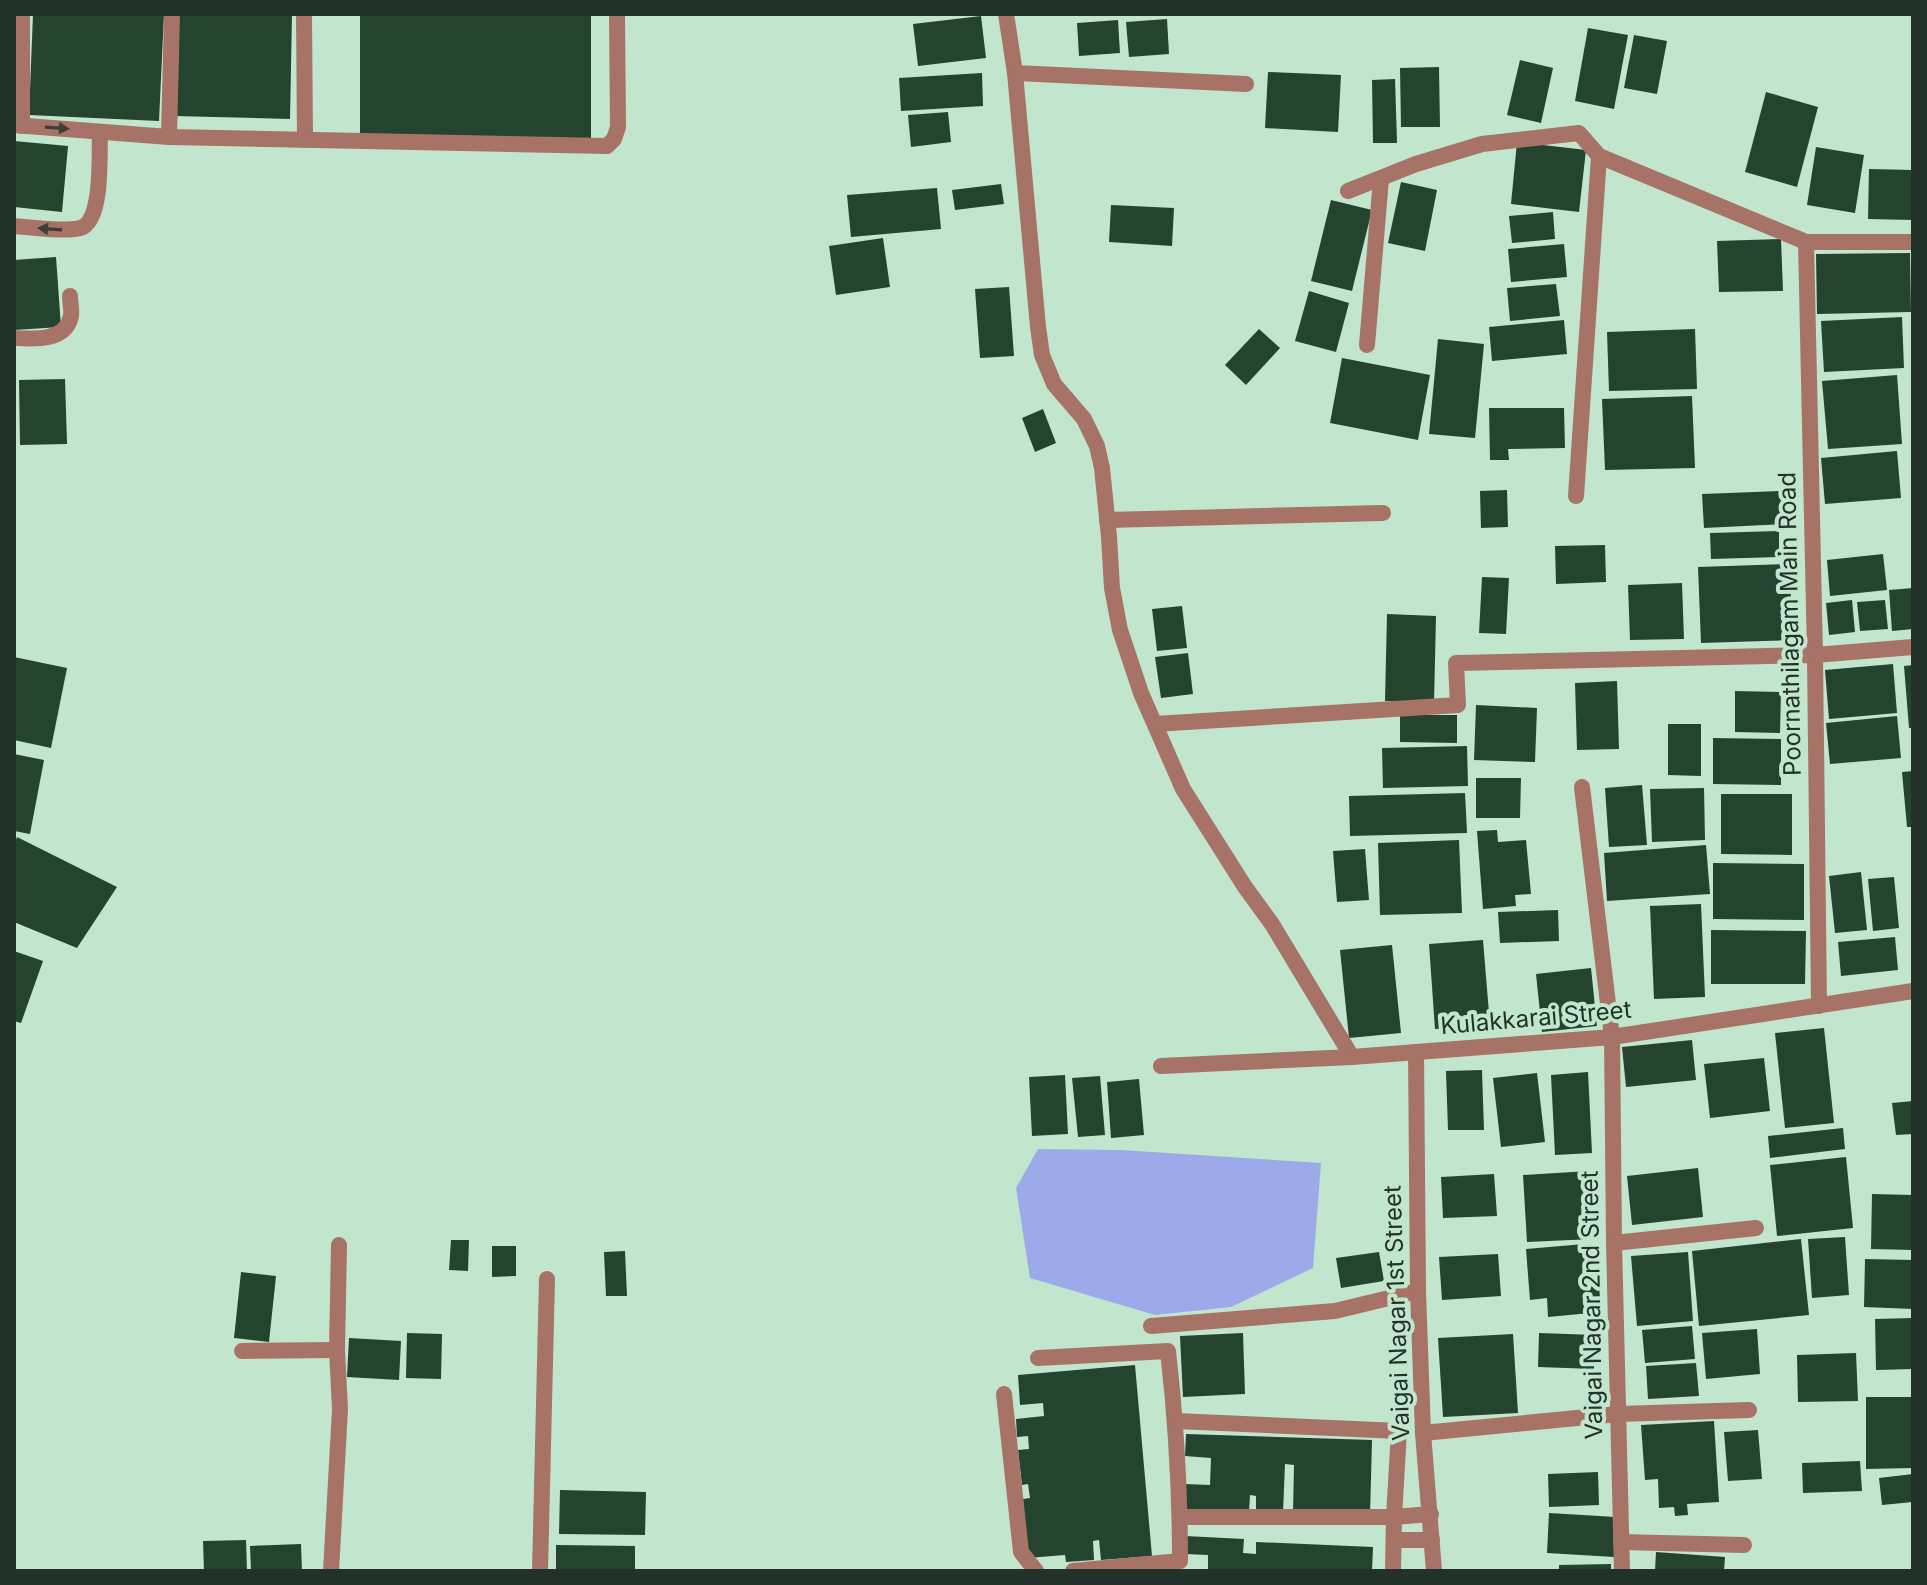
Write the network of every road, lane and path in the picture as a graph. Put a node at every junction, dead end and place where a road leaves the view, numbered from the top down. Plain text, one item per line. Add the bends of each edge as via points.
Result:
1 (22, 14) edge
2 (172, 14) edge
3 (304, 14) edge
4 (617, 14) edge
5 (1006, 14) edge
6 (1015, 73) junction
7 (1246, 84) dead end
8 (18, 125) edge
9 (100, 132) junction
10 (169, 137) junction
11 (305, 140) junction
12 (1599, 156) junction
13 (1381, 179) junction
14 (1348, 191) dead end
15 (14, 226) edge
16 (1806, 242) junction
17 (1913, 242) edge
18 (70, 296) dead end
19 (14, 338) edge
20 (1367, 345) dead end
21 (1576, 496) dead end
22 (1383, 513) dead end
23 (1107, 520) junction
24 (1913, 647) edge
25 (1815, 655) junction
26 (1155, 724) junction
27 (1582, 787) dead end
28 (1913, 991) edge
29 (1819, 1006) junction
30 (1612, 1037) junction
31 (1416, 1052) junction
32 (1352, 1057) junction
33 (1161, 1066) dead end
34 (1756, 1228) dead end
35 (1614, 1243) junction
36 (339, 1245) dead end
37 (547, 1279) dead end
38 (1418, 1291) junction
39 (1151, 1326) dead end
40 (337, 1350) junction
41 (242, 1351) dead end
42 (1038, 1358) dead end
43 (1004, 1394) dead end
44 (1749, 1410) dead end
45 (1618, 1414) junction
46 (1176, 1421) junction
47 (1423, 1433) junction
48 (1431, 1514) junction
49 (1180, 1517) junction
50 (1394, 1517) junction
51 (1394, 1540) junction
52 (1432, 1540) junction
53 (1621, 1542) junction
54 (1744, 1545) dead end
55 (1179, 1566) edge
56 (331, 1571) edge
57 (540, 1571) edge
58 (1036, 1571) edge
59 (1073, 1571) edge
60 (1393, 1571) edge
61 (1434, 1571) edge
62 (1622, 1571) edge

1 - 8 street
2 - 10 street
3 - 11 street
4 - 11 street via 618,127 607,146
5 - 6 street
6 - 7 street
6 - 23 street via 1042,355 1054,384 1084,419 1097,446
8 -> 9 street
9 - 10 street
9 -> 15 street via 93,217 71,230
10 - 11 street
12 - 13 street via 1579,133 1482,144
12 - 16 street
12 - 21 street
13 - 14 street
13 - 20 street
16 - 17 street
16 - 25 street, Poornathilagam Main Road
18 - 19 street via 71,318 61,332 40,340
22 - 23 street
23 - 26 street via 1120,630
24 - 25 street
25 - 26 street via 1456,663 1458,705
25 - 29 street, Poornathilagam Main Road
26 - 32 street via 1183,789
27 - 30 street, Vaigai Nagar 2nd Street
28 - 29 street, Kulakkarai Street
29 - 30 street, Kulakkarai Street
30 - 31 street, Kulakkarai Street
30 - 35 street, Vaigai Nagar 2nd Street
31 - 32 street, Kulakkarai Street
31 - 38 street, Vaigai Nagar 1st Street
32 - 33 street, Kulakkarai Street
34 - 35 street
35 - 45 street, Vaigai Nagar 2nd Street
36 - 40 street
37 - 57 street
38 - 39 street via 1335,1311
38 - 47 street, Vaigai Nagar 1st Street
40 - 41 street
40 - 56 street via 340,1409
42 - 46 street via 1168,1351
43 - 58 street via 1021,1552
44 - 45 street
45 - 47 street
45 - 53 street, Vaigai Nagar 2nd Street
46 - 49 street
46 - 50 street via 1399,1431
47 - 48 street, Vaigai Nagar 1st Street
48 - 50 street
48 - 52 street, Vaigai Nagar 1st Street
49 - 50 street
49 - 55 street
50 - 51 street
51 - 52 street
51 - 60 street
52 - 61 street, Vaigai Nagar 1st Street
53 - 54 street
53 - 62 street, Vaigai Nagar 2nd Street
55 - 59 street

